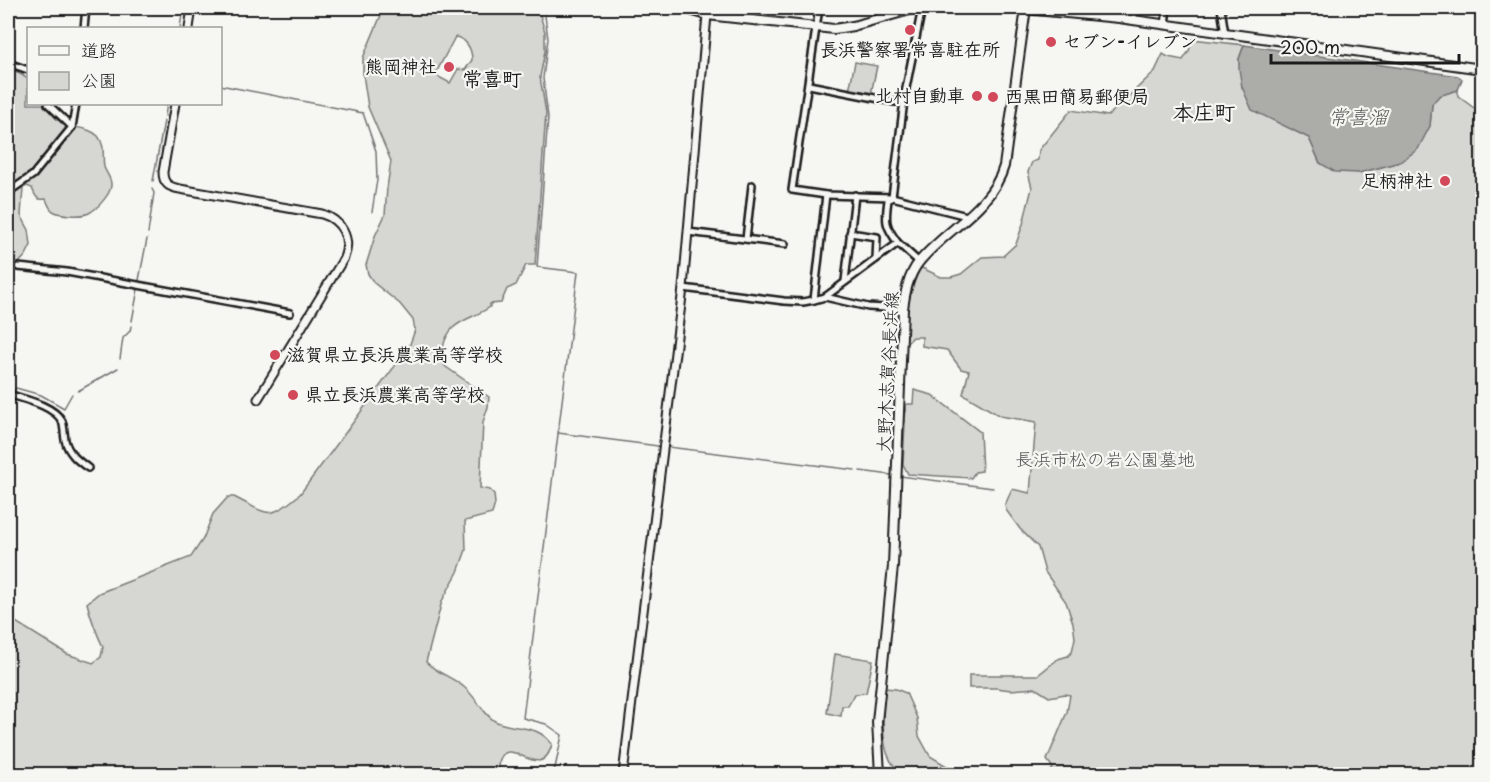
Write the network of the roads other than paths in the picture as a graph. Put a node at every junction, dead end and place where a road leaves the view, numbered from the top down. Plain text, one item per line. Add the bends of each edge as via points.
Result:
1 (86, 8) edge
2 (192, 8) edge
3 (683, 8) edge
4 (819, 8) edge
5 (917, 8) edge
6 (922, 8) edge
7 (1014, 8) edge
8 (1025, 8) edge
9 (1136, 8) edge
10 (1167, 8) edge
11 (1221, 8) edge
12 (889, 11) edge
13 (707, 15) junction
14 (1133, 20) junction
15 (1165, 26) junction
16 (84, 27) edge
17 (189, 27) edge
18 (817, 28) junction
19 (1225, 34) junction
20 (8, 63) edge
21 (1482, 69) edge
22 (27, 70) edge
23 (809, 85) junction
24 (904, 100) junction
25 (49, 105) edge
26 (76, 105) edge
27 (175, 105) edge
28 (72, 127) junction
29 (752, 185) dead end
30 (826, 195) junction
31 (855, 195) junction
32 (892, 196) junction
33 (8, 203) edge
34 (967, 216) junction
35 (688, 232) junction
36 (849, 233) junction
37 (746, 239) junction
38 (898, 243) junction
39 (785, 244) dead end
40 (876, 259) junction
41 (919, 262) junction
42 (18, 267) dead end
43 (845, 281) junction
44 (683, 288) junction
45 (825, 297) junction
46 (814, 300) junction
47 (903, 309) junction
48 (290, 313) dead end
49 (8, 394) edge
50 (258, 399) dead end
51 (88, 468) dead end
52 (623, 774) edge
53 (880, 774) edge

1 - 16 street
2 - 17 street
3 - 13 main road
4 - 18 street
5 - 12 main road
6 - 24 street
7 - 8 main road
8 - 14 main road
8 - 34 main road, 大野木志賀谷長浜線 via 1004,166 996,186
9 - 14 street
10 - 15 street
11 - 19 street
12 - 18 main road via 853,26
13 - 18 main road
13 - 35 street
14 - 15 main road
15 - 19 main road
18 - 23 street
19 - 21 main road
20 - 22 street
23 - 24 street via 895,102
23 - 30 street via 792,190
24 - 32 street
25 - 28 street
26 - 28 street
27 - 50 street via 163,172 168,185 322,214 336,221 345,234 344,258
28 - 33 street via 33,175 10,191
29 - 37 street
30 - 31 street
30 - 46 street
31 - 32 street
31 - 36 street
32 - 34 street
32 - 38 street via 888,200 886,225
34 - 41 main road, 大野木志賀谷長浜線
35 - 37 street
35 - 44 street
36 - 40 street via 877,237
36 - 43 street
37 - 39 street
38 - 40 street
38 - 41 street
40 - 43 street
41 - 47 main road, 大野木志賀谷長浜線 via 906,288
42 - 48 street via 67,272
43 - 45 street
44 - 46 street via 784,301
44 - 52 street
45 - 46 street
45 - 47 street via 868,307
47 - 53 main road, 大野木志賀谷長浜線 via 893,566 877,722
49 - 51 street via 37,403 55,414 62,422 65,443 75,459

